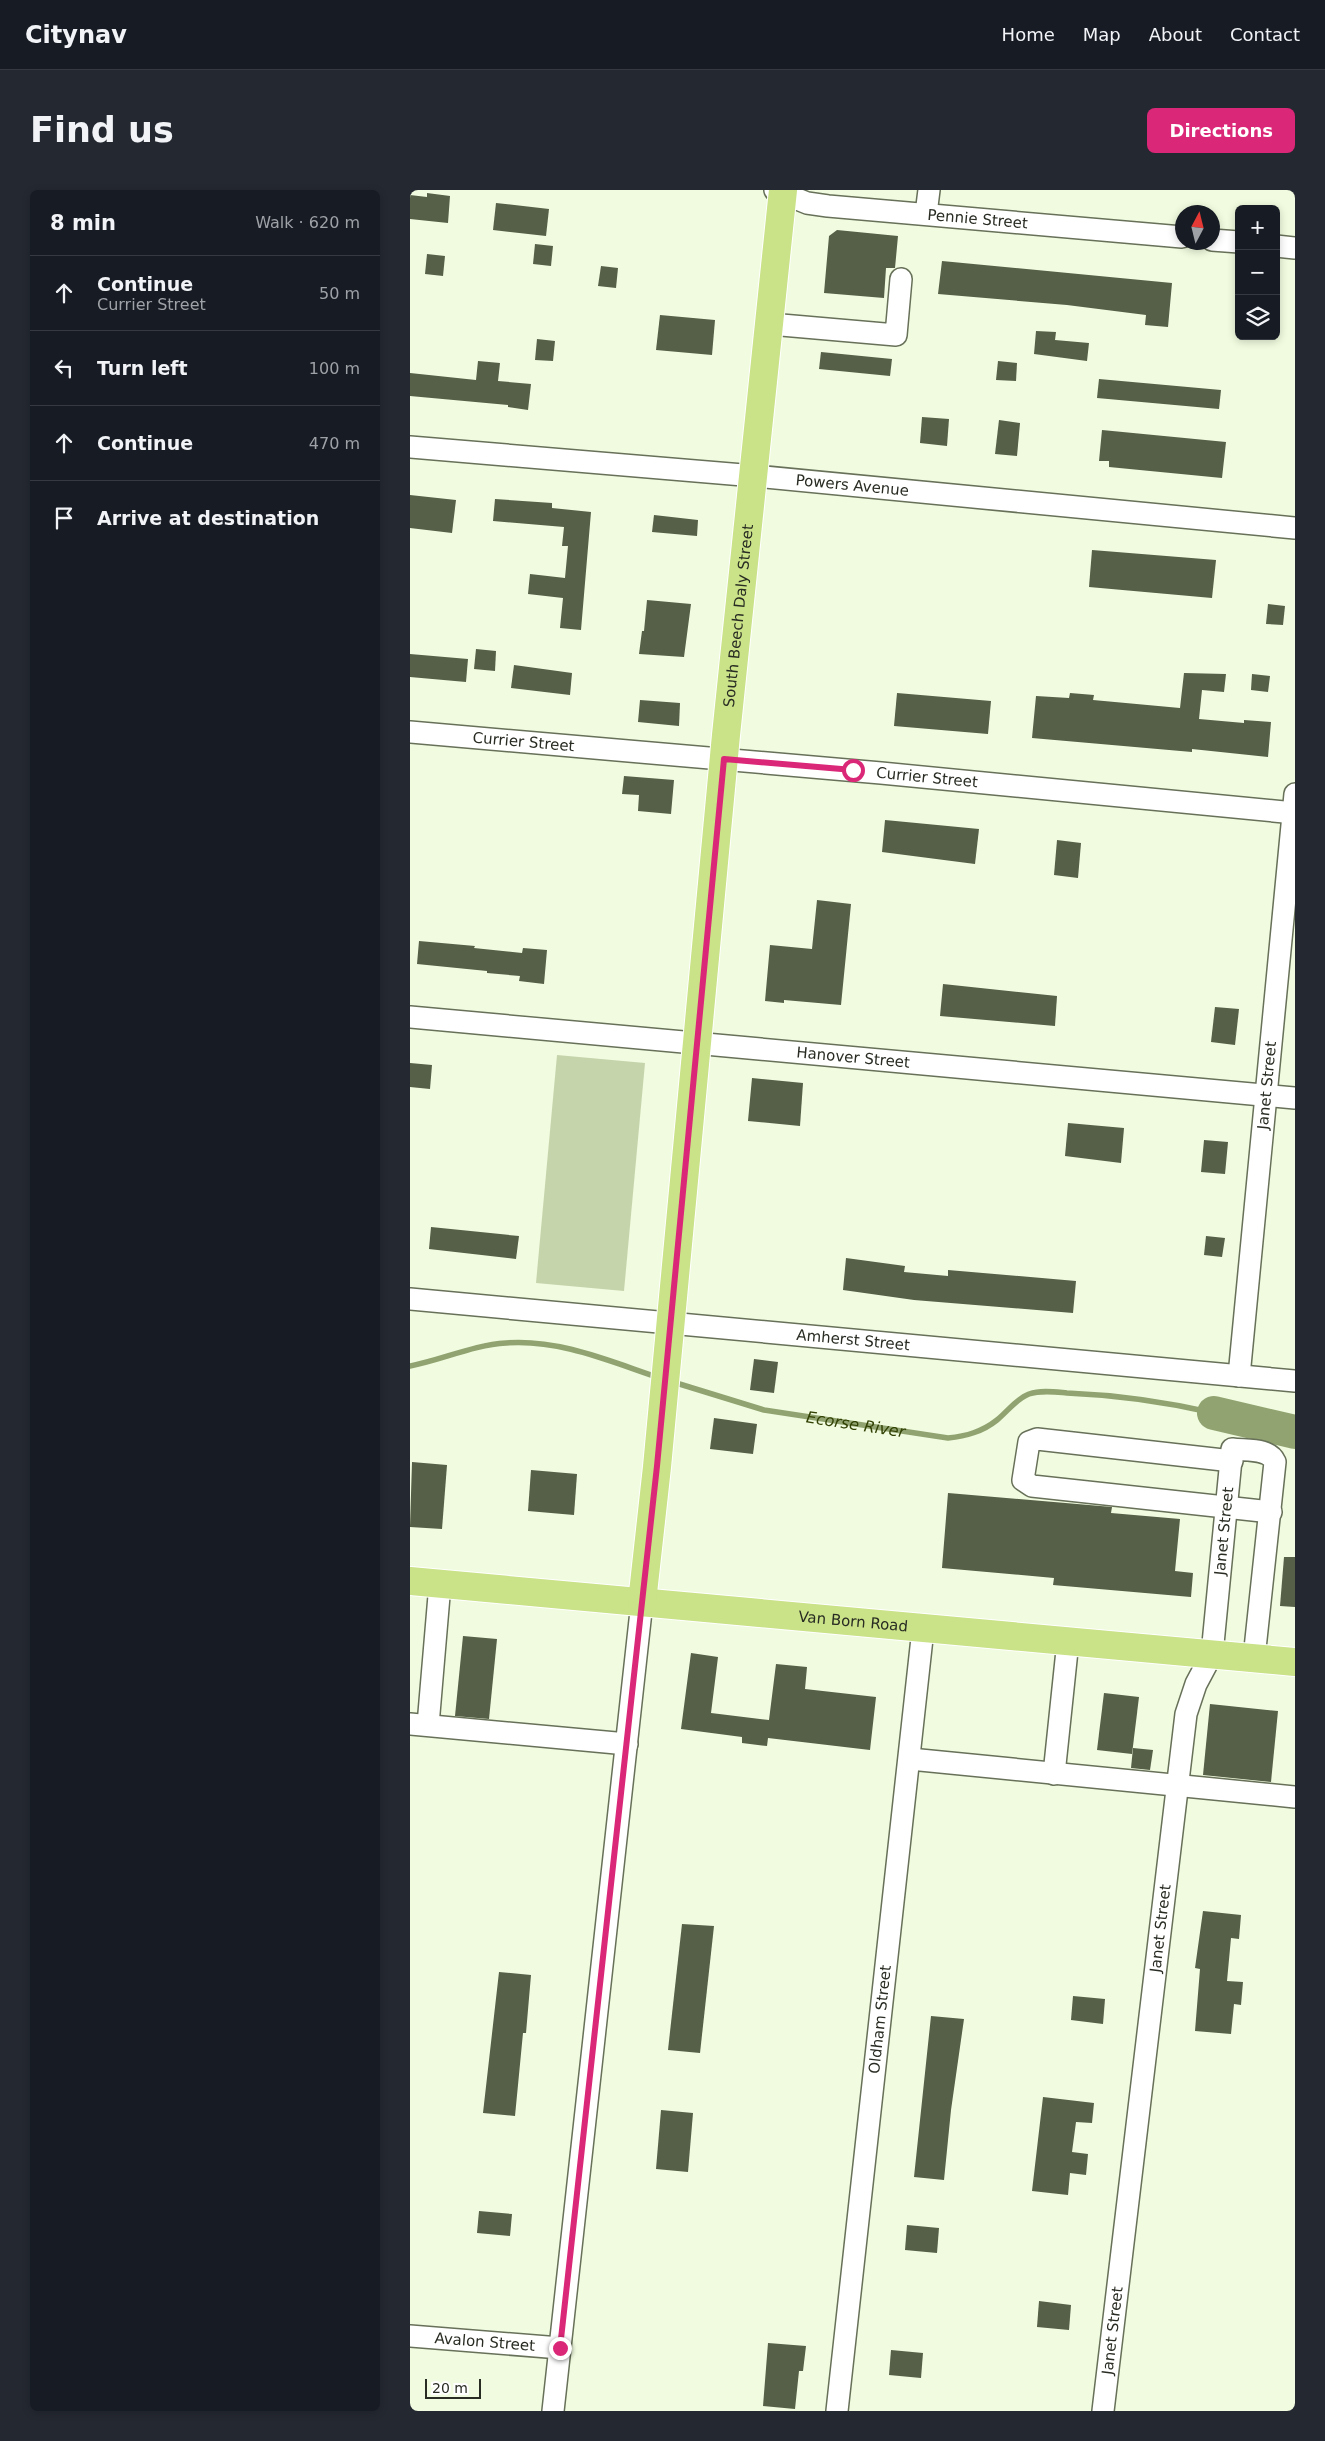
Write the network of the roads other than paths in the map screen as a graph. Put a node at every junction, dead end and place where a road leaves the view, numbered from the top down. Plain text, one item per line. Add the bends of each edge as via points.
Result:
1 (929, 190) edge
2 (780, 191) edge
3 (926, 214) junction
4 (1175, 236) edge
5 (1220, 241) edge
6 (1235, 242) edge
7 (1280, 246) edge
8 (1295, 248) edge
9 (901, 279) dead end
10 (770, 324) junction
11 (410, 446) edge
12 (755, 476) junction
13 (1295, 528) edge
14 (410, 732) edge
15 (724, 759) junction
16 (1294, 807) edge
17 (410, 1017) edge
18 (697, 1042) junction
19 (1265, 1096) junction
20 (1295, 1098) edge
21 (410, 1299) edge
22 (670, 1323) junction
23 (1239, 1376) junction
24 (1295, 1381) edge
25 (1232, 1455) junction
26 (1227, 1508) junction
27 (1271, 1512) junction
28 (410, 1581) edge
29 (440, 1584) junction
30 (642, 1602) junction
31 (923, 1629) junction
32 (1068, 1641) junction
33 (1212, 1654) junction
34 (1254, 1658) junction
35 (1295, 1662) edge
36 (419, 1725) edge
37 (627, 1744) junction
38 (910, 1760) junction
39 (1054, 1774) junction
40 (1178, 1786) junction
41 (1295, 1797) edge
42 (410, 2336) edge
43 (560, 2348) junction
44 (553, 2411) edge
45 (837, 2411) edge
46 (1103, 2411) edge

1 - 3 street
2 - 3 street, Pennie Street via 807,203
2 - 10 main road, South Beech Daly Street
3 - 4 street, Pennie Street
5 - 6 street
7 - 8 street
9 - 10 street via 896,335
10 - 12 main road, South Beech Daly Street
11 - 12 street, Powers Avenue
12 - 13 street, Powers Avenue
12 - 15 main road, South Beech Daly Street
14 - 15 street, Currier Street
15 - 16 street, Currier Street
15 - 18 main road, South Beech Daly Street
16 - 19 street, Janet Street
17 - 18 street, Hanover Street
18 - 19 street, Hanover Street
18 - 22 main road, South Beech Daly Street
19 - 20 street, Hanover Street
19 - 23 street, Janet Street
21 - 22 street, Amherst Street
22 - 23 street, Amherst Street
22 - 30 main road, South Beech Daly Street
23 - 24 street, Amherst Street
25 - 26 street, Janet Street
25 - 26 street via 1038,1439 1029,1442 1023,1480 1032,1486
25 - 27 street via 1267,1453 1272,1456 1275,1462
26 - 27 street
26 - 33 street, Janet Street
27 - 34 street
28 - 29 main road, Van Born Road
29 - 30 main road, Van Born Road
29 - 36 street
30 - 31 main road, Van Born Road
30 - 37 street
31 - 32 main road, Van Born Road
31 - 38 street, Oldham Street
32 - 33 main road, Van Born Road
32 - 39 street
33 - 34 main road, Van Born Road
33 - 40 street, Janet Street via 1196,1684 1186,1714
34 - 35 main road, Van Born Road
36 - 37 street
37 - 43 street
38 - 39 street
38 - 45 street, Oldham Street
39 - 40 street
40 - 41 street
40 - 46 street, Janet Street
42 - 43 street, Avalon Street
43 - 44 street

